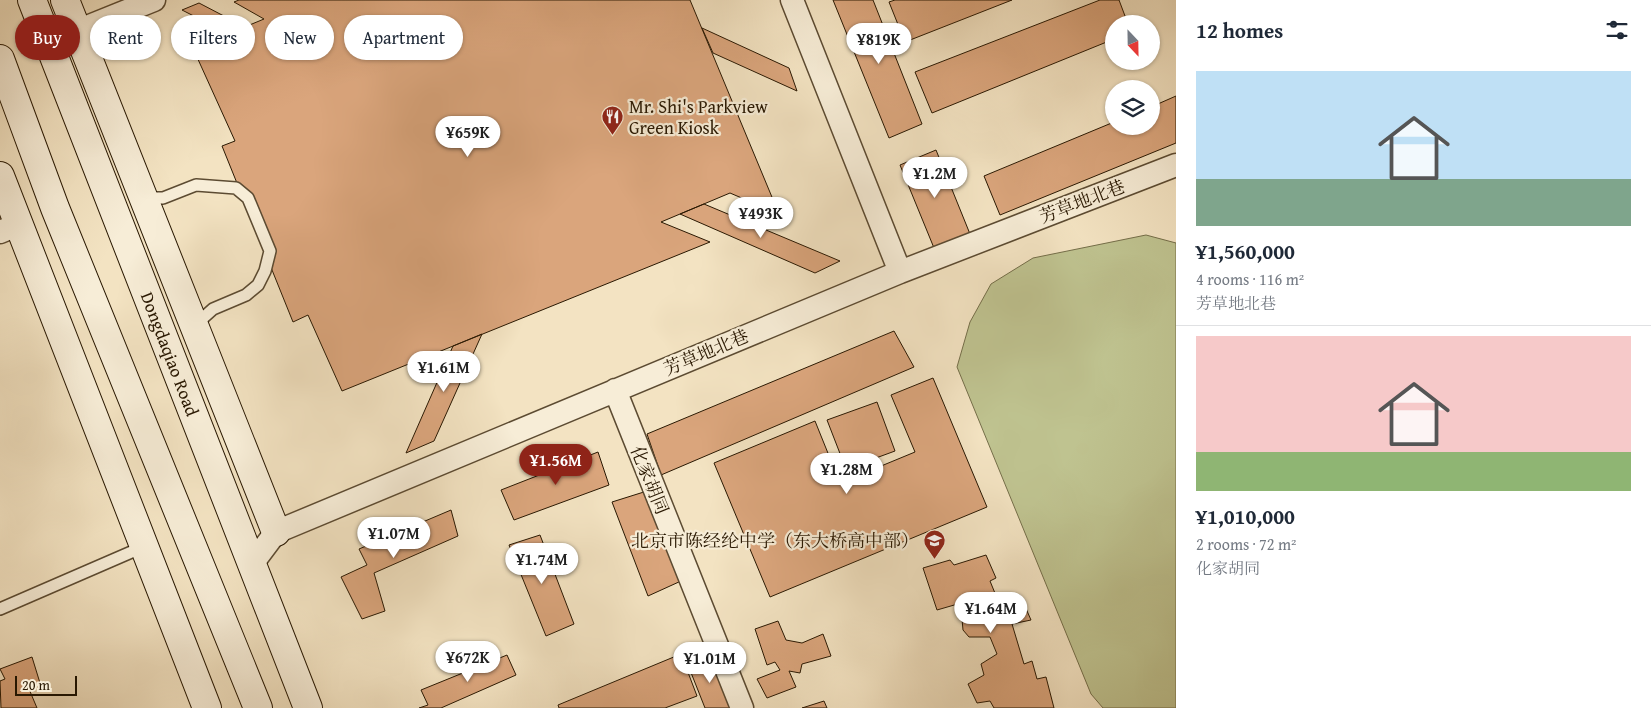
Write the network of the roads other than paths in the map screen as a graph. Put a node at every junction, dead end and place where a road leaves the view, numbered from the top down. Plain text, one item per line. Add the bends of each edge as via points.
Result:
1 (32, 0) edge
2 (65, 0) edge
3 (154, 0) edge
4 (792, 0) edge
5 (71, 15) edge
6 (80, 30) edge
7 (80, 38) edge
8 (0, 59) edge
9 (1176, 164) edge
10 (0, 176) edge
11 (144, 198) junction
12 (9, 228) edge
13 (900, 272) junction
14 (194, 326) junction
15 (614, 390) junction
16 (276, 532) junction
17 (143, 547) junction
18 (252, 564) junction
19 (0, 609) edge
20 (207, 708) edge
21 (258, 708) edge
22 (308, 708) edge
23 (742, 708) edge

1 - 18 main road, Dongdaqiao Road
2 - 5 main road
3 - 6 street
4 - 13 street
7 - 11 main road
8 - 21 main road via 56,208
9 - 13 street, 芳草地北巷
10 - 12 main road
11 - 14 main road
11 - 14 lane via 163,198 196,185 236,188 248,198 270,251 258,285 246,295 213,310
12 - 17 main road
13 - 15 street, 芳草地北巷
14 - 16 main road
15 - 16 street, 芳草地北巷
15 - 23 street, 化家胡同
16 - 18 street
17 - 19 lane
17 - 20 main road
18 - 22 main road, Dongdaqiao Road

